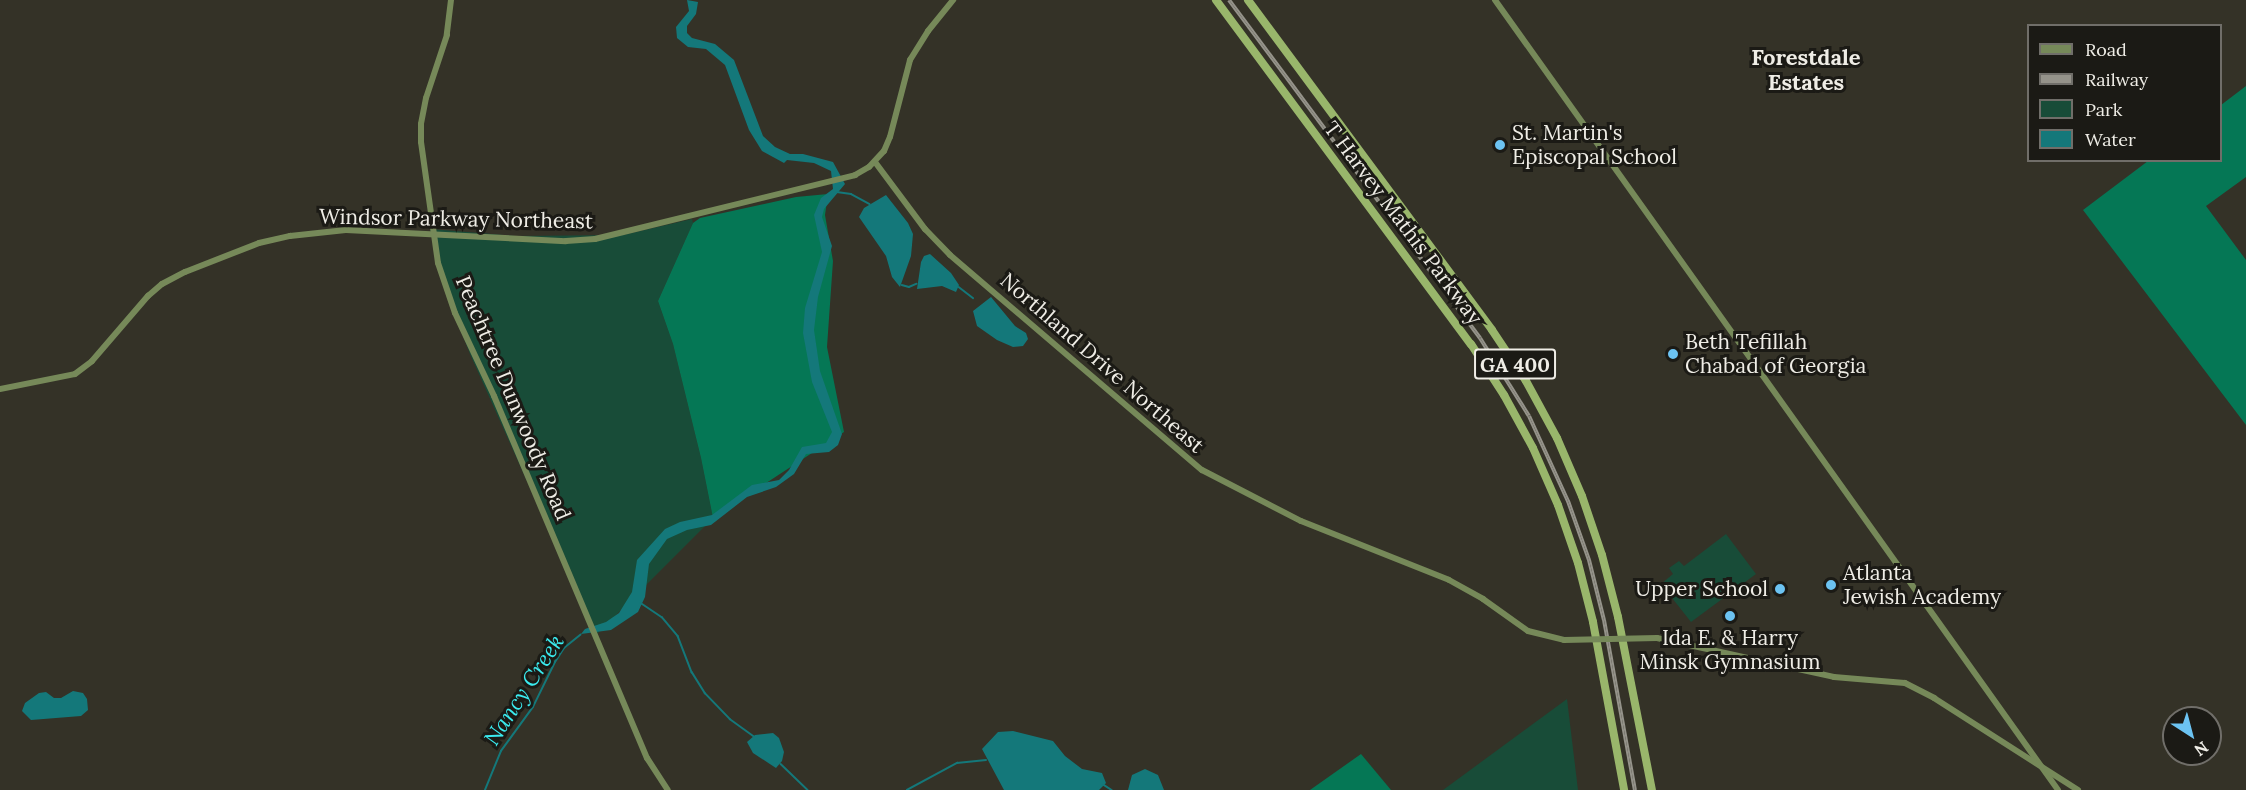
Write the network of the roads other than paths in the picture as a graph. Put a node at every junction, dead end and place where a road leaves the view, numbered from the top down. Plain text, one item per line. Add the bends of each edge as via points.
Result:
1 (451, 0) edge
2 (953, 0) edge
3 (1216, 0) edge
4 (1248, 0) edge
5 (1495, 0) edge
6 (874, 162) junction
7 (433, 233) junction
8 (0, 390) edge
9 (1604, 682) junction
10 (2041, 765) junction
11 (668, 790) edge
12 (1618, 790) edge
13 (1624, 790) edge
14 (1652, 790) edge
15 (2058, 790) edge
16 (2078, 790) edge

1 - 7 street, Peachtree Dunwoody Road via 447,35 421,124
2 - 6 street, Windsor Parkway Northeast via 910,60 890,137
3 - 9 highway, T Harvey Mathis Parkway / GA 400 via 1465,336 1519,422 1569,534
4 - 14 highway, T Harvey Mathis Parkway / GA 400 via 1492,330 1557,438 1602,555
5 - 10 street
6 - 7 street, Windsor Parkway Northeast via 849,177 595,239 566,241
6 - 10 street, Northland Drive Northeast, bridge via 941,246 1193,464 1301,521 1449,580 1528,631 1564,640 1656,638 1834,677 1905,683
7 - 8 street, Windsor Parkway Northeast via 346,230 272,240 230,253 154,290 92,361 75,374
7 - 11 street, Peachtree Dunwoody Road via 451,303 647,758
9 - 12 highway
9 - 13 highway, T Harvey Mathis Parkway / GA 400
10 - 15 street
10 - 16 street, Northland Drive Northeast

